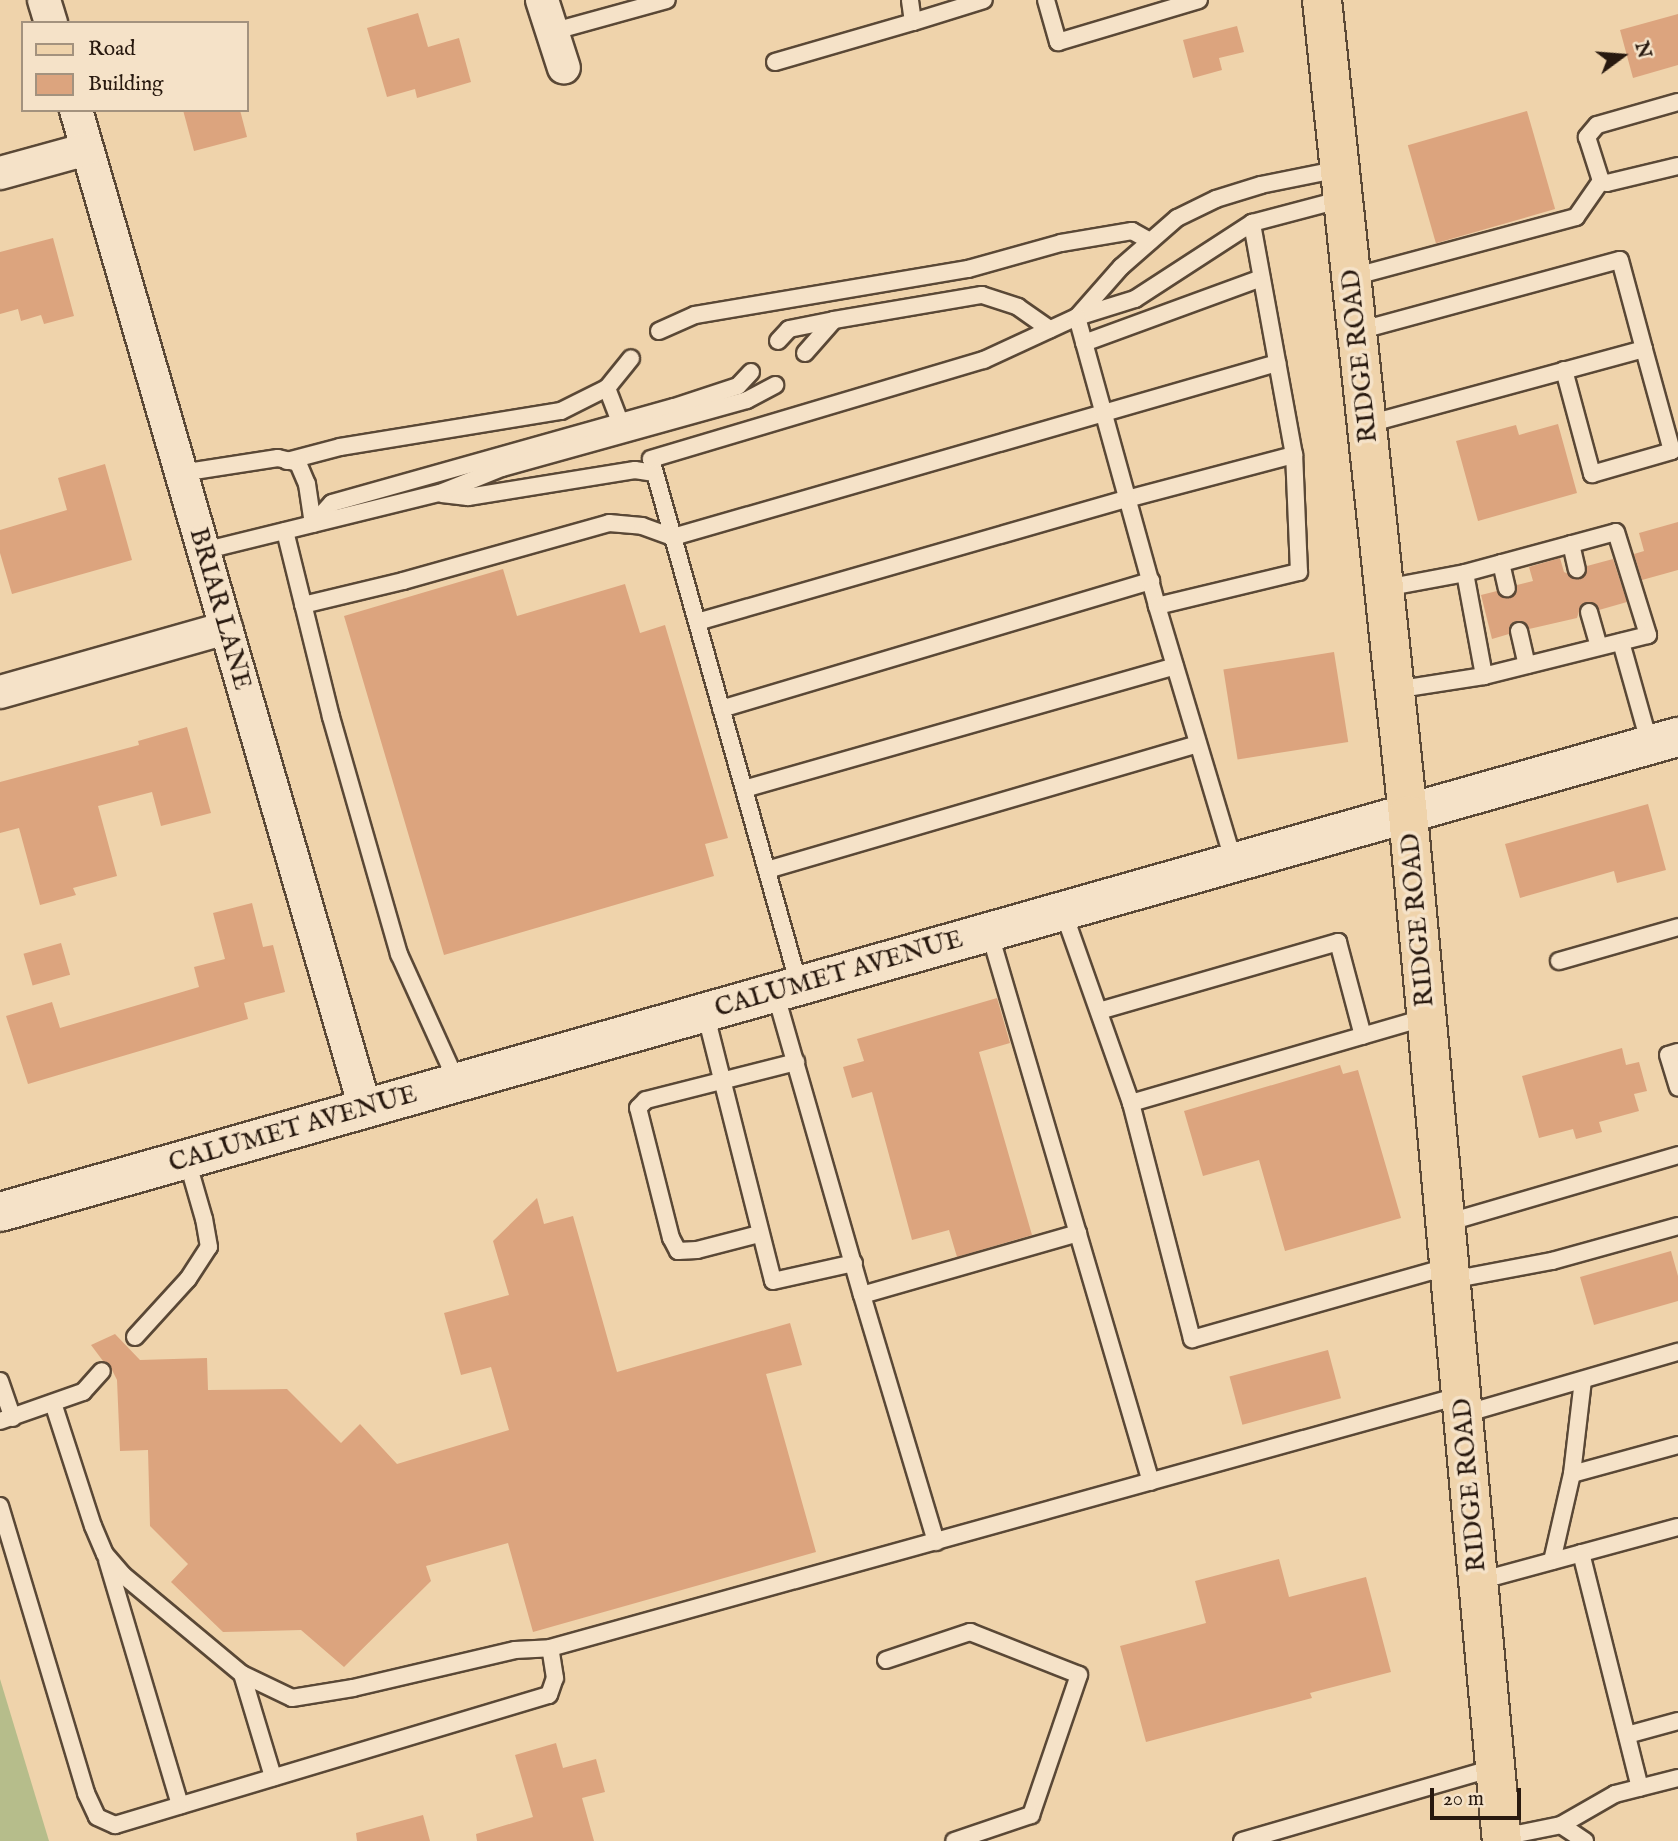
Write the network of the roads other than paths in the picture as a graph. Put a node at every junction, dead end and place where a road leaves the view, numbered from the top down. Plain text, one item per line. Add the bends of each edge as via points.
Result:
1 (44, 0) edge
2 (542, 0) edge
3 (667, 0) edge
4 (910, 0) edge
5 (984, 0) edge
6 (1046, 0) edge
7 (1199, 0) edge
8 (1322, 0) edge
9 (50, 21) edge
10 (913, 22) junction
11 (551, 32) junction
12 (775, 62) dead end
13 (564, 68) dead end
14 (1678, 102) edge
15 (77, 112) edge
16 (87, 149) junction
17 (1678, 166) edge
18 (0, 173) edge
19 (1601, 181) junction
20 (1342, 184) junction
21 (1252, 223) junction
22 (1150, 241) junction
23 (1352, 277) junction
24 (1262, 278) junction
25 (1077, 317) junction
26 (834, 320) junction
27 (1050, 330) junction
28 (659, 331) dead end
29 (1358, 331) junction
30 (778, 341) dead end
31 (1084, 343) junction
32 (1644, 349) junction
33 (804, 353) dead end
34 (631, 358) dead end
35 (1277, 363) junction
36 (1564, 370) junction
37 (751, 372) dead end
38 (775, 385) dead end
39 (607, 388) junction
40 (1104, 412) junction
41 (620, 422) junction
42 (1367, 424) junction
43 (1294, 455) junction
44 (1675, 457) edge
45 (292, 462) junction
46 (181, 473) junction
47 (655, 473) junction
48 (440, 493) junction
49 (1127, 499) junction
50 (313, 524) junction
51 (285, 531) junction
52 (673, 537) junction
53 (1571, 544) junction
54 (203, 551) junction
55 (1501, 563) junction
56 (1577, 569) dead end
57 (1465, 573) junction
58 (1150, 581) junction
59 (1385, 588) junction
60 (1507, 588) dead end
61 (303, 605) junction
62 (1157, 606) junction
63 (1589, 612) dead end
64 (697, 622) junction
65 (226, 628) junction
66 (1519, 631) dead end
67 (1621, 642) junction
68 (1599, 647) junction
69 (1527, 665) junction
70 (1175, 666) junction
71 (1483, 676) junction
72 (1395, 690) junction
73 (0, 692) edge
74 (721, 709) junction
75 (1664, 741) edge
76 (1198, 744) junction
77 (744, 789) junction
78 (1408, 815) junction
79 (1234, 863) junction
80 (767, 870) junction
81 (1063, 911) junction
82 (1678, 926) edge
83 (989, 931) junction
84 (1559, 961) dead end
85 (787, 989) junction
86 (1099, 1011) junction
87 (705, 1012) junction
88 (1427, 1017) junction
89 (1363, 1036) junction
90 (1678, 1052) edge
91 (796, 1062) junction
92 (457, 1082) junction
93 (721, 1082) junction
94 (1678, 1087) edge
95 (1131, 1103) junction
96 (365, 1108) junction
97 (1678, 1155) edge
98 (186, 1159) junction
99 (0, 1212) edge
100 (1446, 1223) junction
101 (1678, 1226) edge
102 (1078, 1233) junction
103 (759, 1234) junction
104 (853, 1263) junction
105 (1450, 1273) junction
106 (862, 1295) junction
107 (135, 1337) dead end
108 (1678, 1352) edge
109 (102, 1371) dead end
110 (1583, 1380) junction
111 (0, 1381) edge
112 (53, 1403) junction
113 (1463, 1404) junction
114 (6, 1420) edge
115 (1678, 1445) edge
116 (1572, 1474) junction
117 (1151, 1482) junction
118 (0, 1506) edge
119 (1678, 1527) edge
120 (936, 1542) junction
121 (1581, 1553) junction
122 (105, 1555) junction
123 (1552, 1561) junction
124 (1479, 1581) junction
125 (550, 1648) junction
126 (886, 1660) dead end
127 (242, 1674) junction
128 (1678, 1721) edge
129 (1626, 1735) junction
130 (1496, 1767) junction
131 (273, 1777) junction
132 (1678, 1778) edge
133 (1640, 1788) junction
134 (180, 1805) junction
135 (1561, 1825) junction
136 (1502, 1839) edge
137 (954, 1841) edge
138 (1242, 1841) edge
139 (1586, 1841) edge

1 - 9 street
2 - 11 street
3 - 11 lane
4 - 10 lane
5 - 10 lane
6 - 7 lane via 1058,42
8 - 20 main road, RIDGE ROAD
10 - 12 lane
11 - 13 street
14 - 19 lane via 1597,125 1587,137
15 - 16 street, BRIAR LANE
16 - 18 street
16 - 46 street, BRIAR LANE
17 - 19 lane
19 - 23 lane via 1576,217
20 - 21 lane
20 - 22 lane via 1261,185 1177,218
20 - 23 main road, RIDGE ROAD
21 - 24 lane
21 - 25 lane via 1135,299
22 - 25 lane
22 - 28 lane via 1132,231 1061,243 968,269 695,315
23 - 29 main road, RIDGE ROAD
24 - 31 lane
24 - 35 lane
25 - 27 lane
25 - 31 lane
26 - 27 lane via 982,295 1018,307
26 - 30 lane via 789,329
26 - 33 lane
27 - 47 lane via 984,360 651,459
29 - 32 lane via 1620,260
29 - 42 main road, RIDGE ROAD
31 - 40 lane
32 - 36 lane
32 - 44 lane
34 - 39 lane
35 - 40 lane
35 - 43 lane
36 - 42 lane
36 - 44 lane via 1592,474
37 - 41 lane via 738,386
38 - 48 lane via 736,404 502,468
39 - 41 lane
39 - 45 lane via 561,411 340,447
40 - 49 lane
40 - 52 lane
41 - 50 lane via 332,503
42 - 59 main road, RIDGE ROAD
43 - 49 lane
43 - 62 lane via 1298,572
45 - 46 lane via 278,458
45 - 50 lane via 307,484
46 - 54 street, BRIAR LANE
47 - 48 lane via 635,470 468,497
47 - 52 lane
48 - 50 lane
49 - 58 lane
49 - 64 lane
50 - 51 lane
51 - 54 lane
51 - 61 lane
52 - 61 lane via 642,526 609,523
52 - 64 lane
53 - 55 lane
53 - 56 lane
53 - 67 lane via 1616,531 1648,635
54 - 65 street, BRIAR LANE
55 - 57 lane
55 - 60 lane
57 - 59 lane
57 - 71 lane
58 - 62 lane
58 - 74 lane
59 - 72 main road, RIDGE ROAD
61 - 92 lane via 399,954
62 - 70 lane
63 - 68 lane
64 - 74 lane
65 - 73 street
65 - 96 street, BRIAR LANE
66 - 69 lane
67 - 68 lane
67 - 75 lane
68 - 69 lane
69 - 71 lane
70 - 76 lane
70 - 77 lane
71 - 72 lane
72 - 78 main road, RIDGE ROAD
74 - 77 lane
75 - 78 main road, CALUMET AVENUE
76 - 79 lane
76 - 80 lane
77 - 80 lane
78 - 79 main road, CALUMET AVENUE
78 - 88 main road, RIDGE ROAD
79 - 81 main road, CALUMET AVENUE
80 - 85 lane
81 - 83 main road, CALUMET AVENUE
81 - 86 lane
82 - 84 lane
83 - 85 main road, CALUMET AVENUE
83 - 102 lane
85 - 87 main road, CALUMET AVENUE
85 - 91 lane
86 - 89 lane via 1338,942
86 - 95 lane
87 - 92 main road, CALUMET AVENUE
87 - 93 lane
88 - 89 lane
88 - 100 main road, RIDGE ROAD
89 - 95 lane
90 - 94 lane via 1668,1055
91 - 93 lane
91 - 104 lane
92 - 96 main road, CALUMET AVENUE
93 - 103 lane
93 - 103 lane via 646,1100 638,1108 678,1251
95 - 105 lane via 1192,1339
96 - 98 main road, CALUMET AVENUE
97 - 100 lane
98 - 99 main road, CALUMET AVENUE
98 - 107 lane via 209,1247 188,1279
100 - 105 main road, RIDGE ROAD
101 - 105 lane via 1552,1261
102 - 106 lane
102 - 117 lane
103 - 104 lane via 773,1281
104 - 106 lane
105 - 113 main road, RIDGE ROAD
106 - 120 lane
108 - 110 lane
109 - 112 lane via 83,1392
110 - 113 lane
110 - 116 lane
111 - 114 lane
112 - 114 lane
112 - 122 lane
113 - 117 lane
113 - 124 main road, RIDGE ROAD
115 - 116 lane
116 - 123 lane
117 - 120 lane
118 - 134 lane via 97,1817 115,1825
119 - 121 lane
120 - 125 lane
121 - 123 lane
121 - 129 lane
122 - 127 lane
122 - 134 lane
123 - 124 lane
124 - 130 main road, RIDGE ROAD
125 - 127 lane via 515,1650 292,1698
125 - 131 lane via 555,1678 549,1695
126 - 137 lane via 970,1632 1079,1675 1031,1815
127 - 131 lane
128 - 129 lane
129 - 133 lane
130 - 136 main road, RIDGE ROAD
130 - 138 lane
131 - 134 lane
132 - 133 lane
133 - 135 lane via 1615,1794
135 - 136 lane
135 - 139 lane

